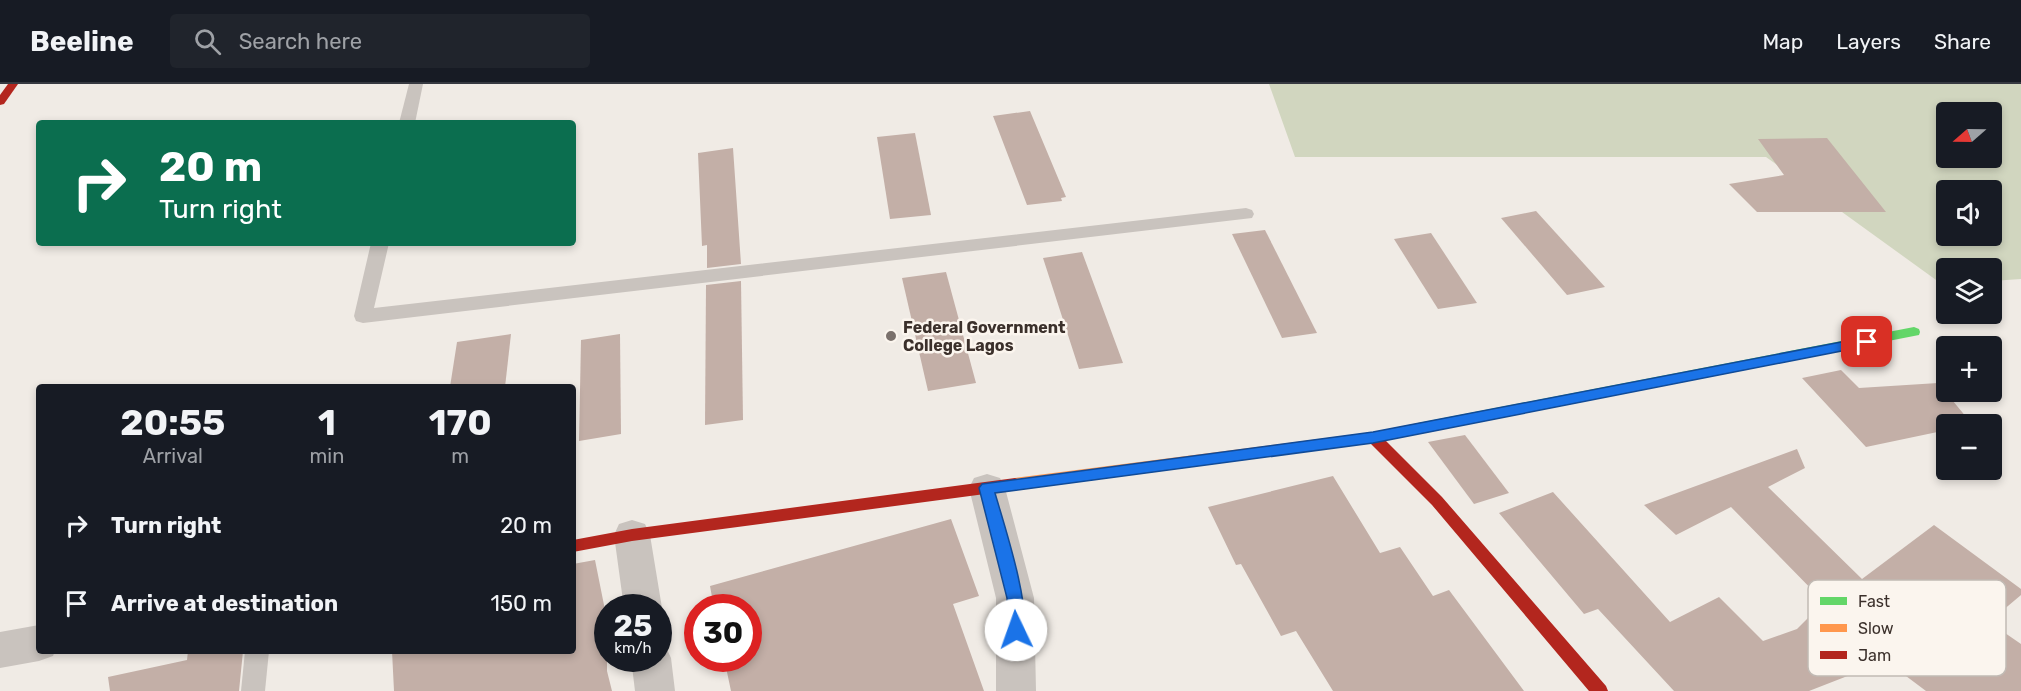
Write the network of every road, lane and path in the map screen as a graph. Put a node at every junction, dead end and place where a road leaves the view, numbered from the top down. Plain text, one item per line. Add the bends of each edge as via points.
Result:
1 (13, 84) edge
2 (416, 84) edge
3 (0, 102) edge
4 (408, 120) edge
5 (1246, 214) dead end
6 (379, 246) edge
7 (1914, 333) dead end
8 (1373, 437) junction
9 (987, 488) junction
10 (632, 535) junction
11 (576, 545) edge
12 (641, 594) edge
13 (36, 644) edge
14 (0, 650) edge
15 (258, 654) edge
16 (653, 672) edge
17 (253, 691) edge
18 (655, 691) edge
19 (1016, 691) edge
20 (1600, 691) edge

1 - 3 main road
2 - 4 lane
5 - 6 lane via 363,316
7 - 8 main road
8 - 9 main road
8 - 20 main road via 1437,501
9 - 10 main road
9 - 19 street via 1015,598
10 - 11 main road
10 - 12 street
13 - 14 street
15 - 17 lane
16 - 18 street

